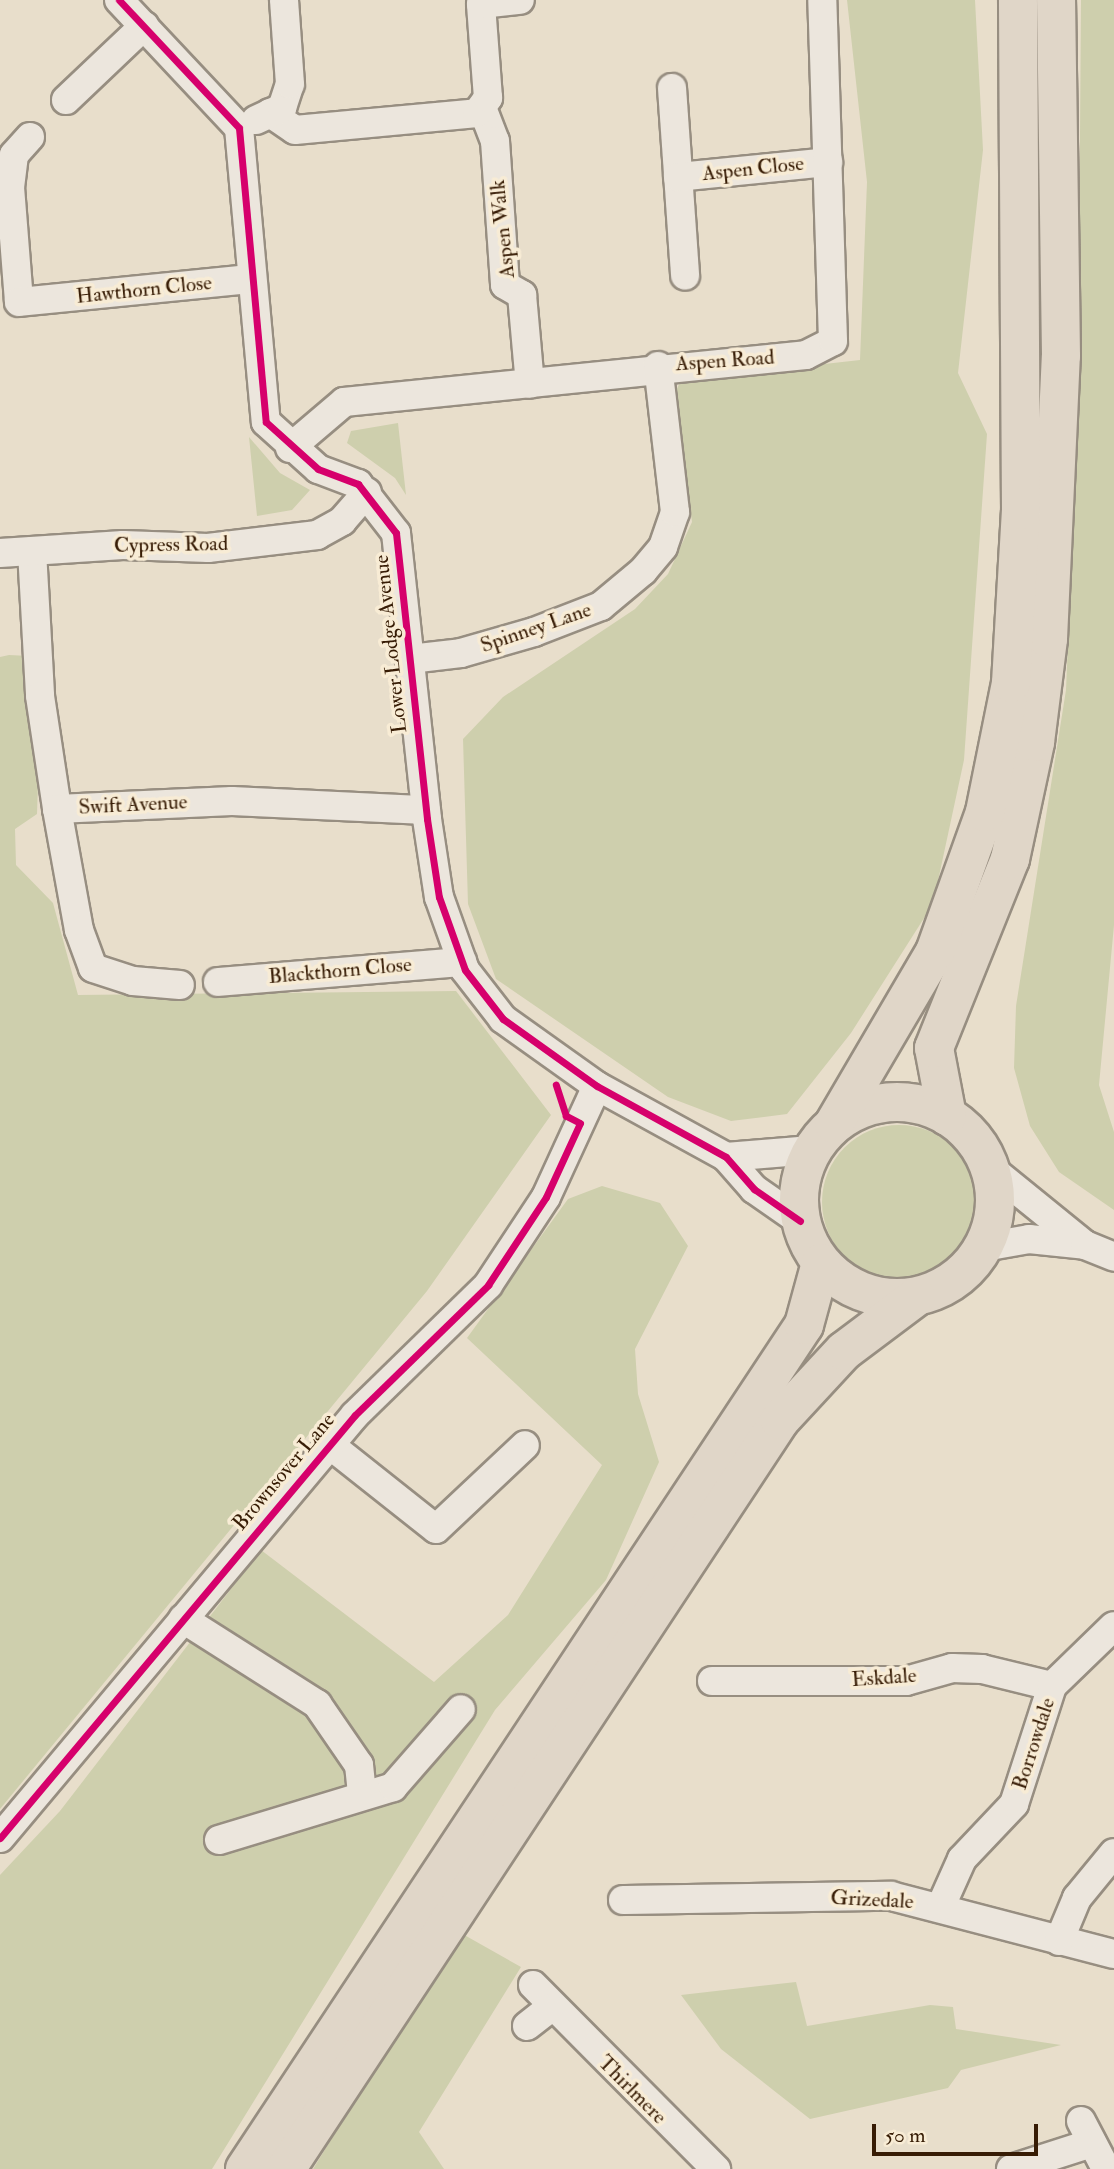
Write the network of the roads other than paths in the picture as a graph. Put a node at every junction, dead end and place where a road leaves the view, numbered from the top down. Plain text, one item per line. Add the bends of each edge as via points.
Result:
1 (119, 0) edge
2 (284, 0) edge
3 (520, 0) edge
4 (822, 0) edge
5 (1018, 0) edge
6 (1056, 0) edge
7 (480, 2) edge
8 (144, 26) junction
9 (672, 88) dead end
10 (66, 100) dead end
11 (483, 110) junction
12 (270, 113) junction
13 (239, 128) junction
14 (30, 137) dead end
15 (828, 162) junction
16 (678, 177) junction
17 (685, 276) dead end
18 (251, 279) junction
19 (659, 366) junction
20 (530, 384) junction
21 (290, 448) junction
22 (367, 492) junction
23 (32, 551) junction
24 (0, 553) edge
25 (410, 659) junction
26 (57, 809) junction
27 (426, 810) junction
28 (462, 962) junction
29 (218, 982) dead end
30 (180, 985) dead end
31 (597, 1086) junction
32 (947, 1116) junction
33 (823, 1137) junction
34 (726, 1157) junction
35 (990, 1168) junction
36 (800, 1221) junction
37 (1085, 1245) junction
38 (984, 1247) junction
39 (1114, 1257) edge
40 (821, 1264) junction
41 (916, 1297) junction
42 (330, 1445) junction
43 (525, 1445) dead end
44 (183, 1619) junction
45 (1114, 1626) edge
46 (712, 1681) dead end
47 (1052, 1686) junction
48 (461, 1709) dead end
49 (362, 1794) junction
50 (0, 1838) edge
51 (219, 1840) dead end
52 (1114, 1853) edge
53 (624, 1900) dead end
54 (942, 1906) junction
55 (1059, 1941) junction
56 (1114, 1954) edge
57 (533, 1985) dead end
58 (550, 2008) junction
59 (527, 2026) dead end
60 (1093, 2144) dead end
61 (245, 2169) edge
62 (286, 2169) edge
63 (716, 2169) edge
64 (1011, 2169) edge

1 - 8 street
2 - 12 street via 290,84 282,108
3 - 7 street
4 - 15 street, Aspen Road
5 - 33 highway via 1021,510 1011,683 985,811 935,951
6 - 32 highway via 1061,356 1048,639 1035,742 1010,859 934,1048
7 - 11 street via 488,98
8 - 10 street
8 - 13 street
9 - 16 street, Aspen Close
11 - 12 street via 295,130
11 - 20 street, Aspen Walk via 495,141 505,285 522,295
12 - 13 street
13 - 18 street, Lower Lodge Avenue
14 - 18 street, Hawthorn Close via 14,155 10,187 19,302
15 - 16 street, Aspen Close
15 - 19 street, Aspen Road via 833,341 806,355
16 - 17 street, Aspen Close
18 - 21 street, Lower Lodge Avenue via 260,398 266,422
19 - 20 street, Aspen Road
19 - 25 street, Spinney Lane via 675,512 663,547 643,571 601,606 534,632 461,653
20 - 21 street, Aspen Road via 344,402
21 - 22 street, Lower Lodge Avenue
22 - 23 street, Cypress Road via 342,521 317,535 208,548 123,545
22 - 25 street, Lower Lodge Avenue via 396,533
23 - 24 street, Cypress Road
23 - 26 street, Swift Avenue via 40,696
25 - 27 street, Lower Lodge Avenue
26 - 27 street, Swift Avenue via 232,801
26 - 30 street via 79,930 93,968 133,981
27 - 28 street, Lower Lodge Avenue via 439,897
28 - 29 street, Blackthorn Close
28 - 31 street, Lower Lodge Avenue via 503,1019
31 - 34 street, Lower Lodge Avenue
31 - 42 street, Brownsover Lane via 546,1197 488,1285
32 - 33 highway via 890,1102
32 - 35 highway via 973,1139
33 - 34 street
33 - 36 highway via 800,1185
34 - 36 street, Lower Lodge Avenue via 754,1189
35 - 37 street
35 - 38 highway via 995,1208
36 - 40 highway
37 - 38 street via 1029,1239
37 - 39 street
38 - 41 highway via 951,1282
40 - 41 highway via 864,1293
40 - 61 highway via 804,1325
41 - 62 highway via 844,1351 780,1420
42 - 43 street via 436,1529
42 - 44 street, Brownsover Lane
44 - 49 street via 317,1704 359,1765
44 - 50 street, Brownsover Lane
45 - 47 street, Borrowdale
46 - 47 street, Eskdale via 906,1681 952,1668 982,1669
47 - 54 street, Borrowdale via 1014,1804 962,1859
48 - 49 street via 393,1787
49 - 51 street
52 - 55 street via 1077,1898
53 - 54 street, Grizedale via 891,1896
54 - 55 street, Grizedale
55 - 56 street, Grizedale
57 - 58 street, Thirlmere
58 - 59 street
58 - 63 street, Thirlmere
60 - 64 street

